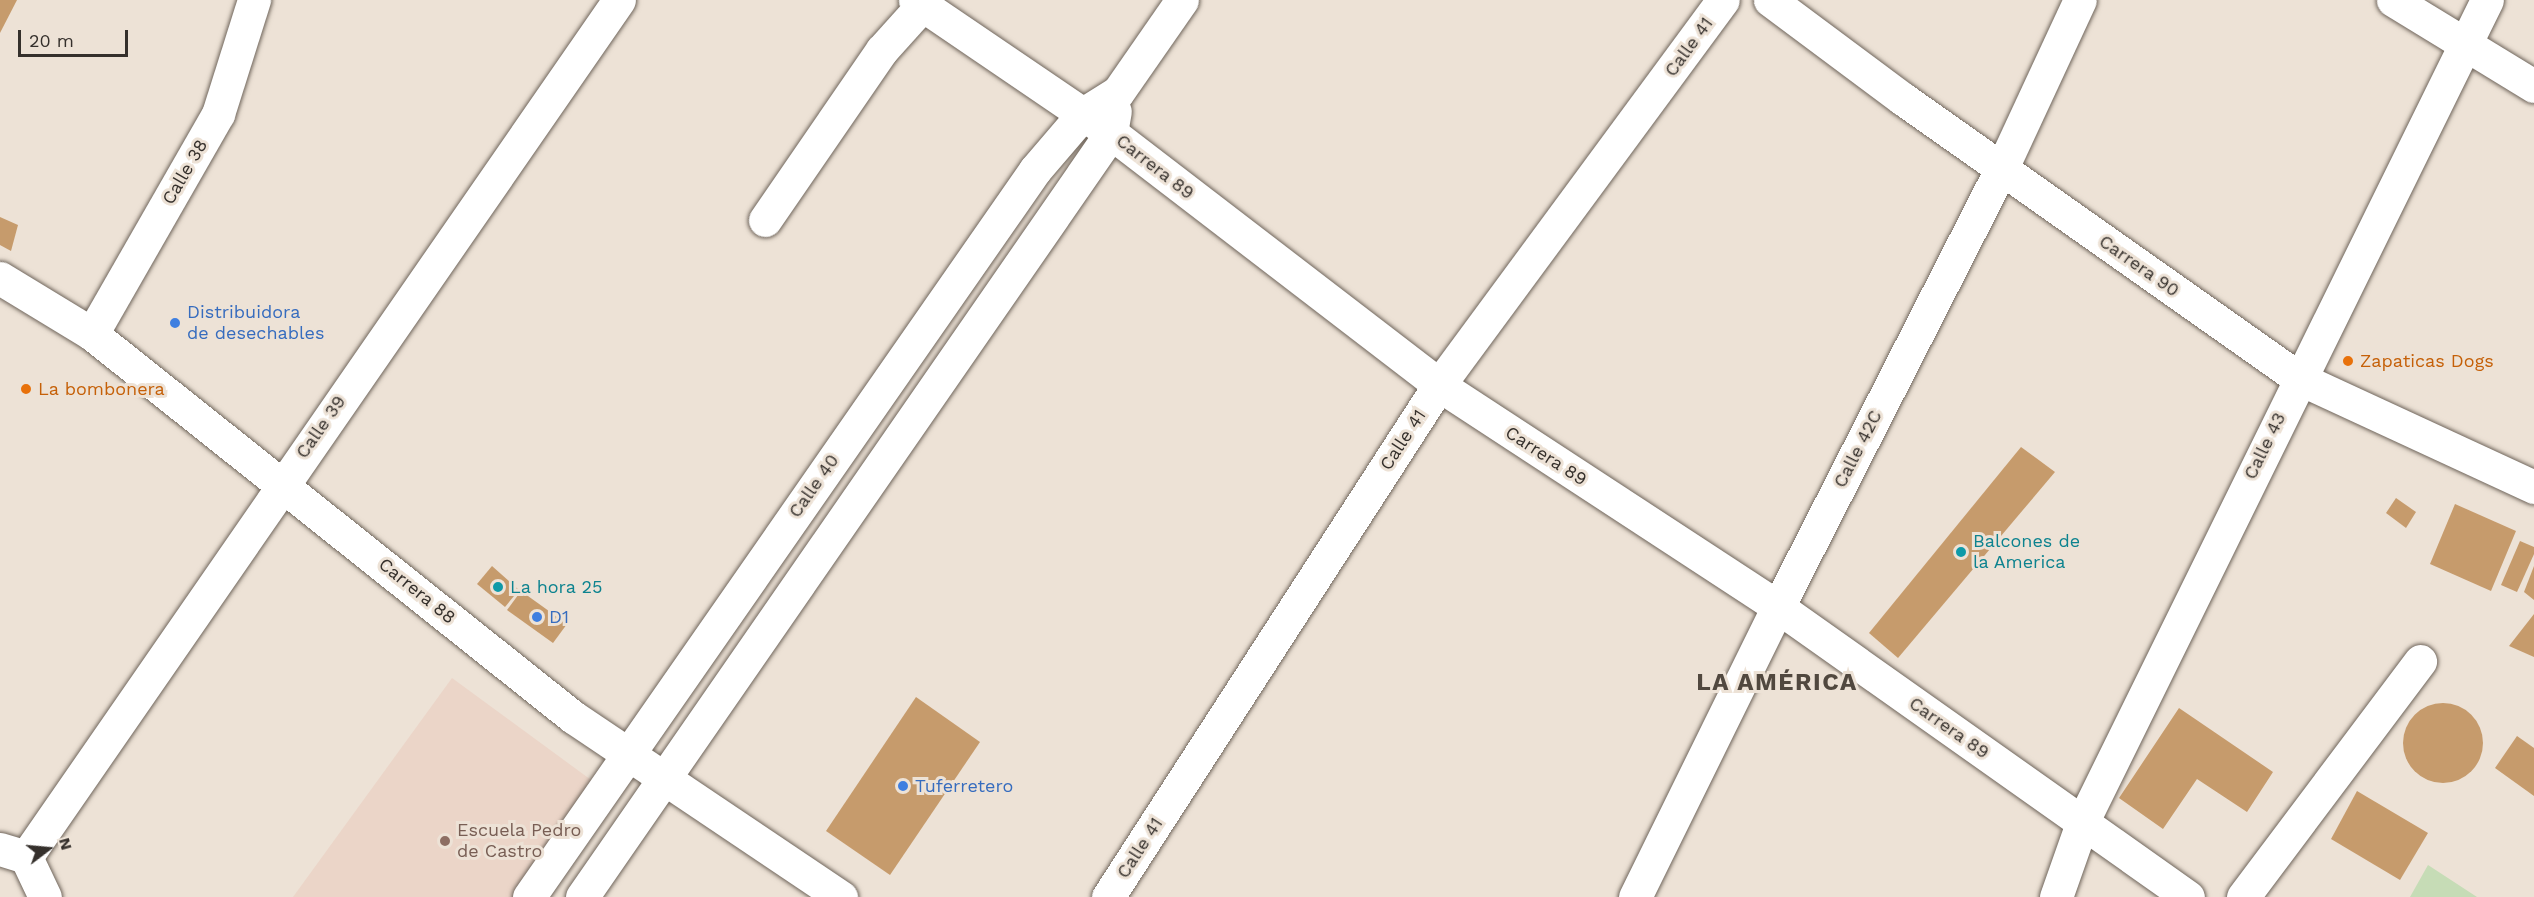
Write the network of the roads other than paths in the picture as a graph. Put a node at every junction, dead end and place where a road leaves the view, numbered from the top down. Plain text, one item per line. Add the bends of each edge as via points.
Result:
1 (254, 0) edge
2 (619, 0) edge
3 (1182, 0) edge
4 (1723, 0) edge
5 (1770, 0) edge
6 (2080, 0) edge
7 (2393, 0) edge
8 (2487, 0) edge
9 (922, 2) edge
10 (2465, 47) junction
11 (2534, 86) edge
12 (1118, 92) junction
13 (1083, 114) junction
14 (1111, 133) junction
15 (2001, 170) junction
16 (765, 220) dead end
17 (0, 278) edge
18 (92, 334) junction
19 (2298, 378) junction
20 (1439, 385) junction
21 (282, 483) junction
22 (2534, 487) edge
23 (1778, 607) junction
24 (2420, 661) dead end
25 (627, 753) junction
26 (662, 778) junction
27 (2082, 823) junction
28 (13, 853) edge
29 (45, 897) edge
30 (529, 897) edge
31 (582, 897) edge
32 (841, 897) edge
33 (1108, 897) edge
34 (1635, 897) edge
35 (2056, 897) edge
36 (2188, 897) edge
37 (2243, 897) edge

1 - 18 street, Calle 38 via 218,114
2 - 21 street, Calle 39
3 - 12 street, Calle 40
4 - 20 street, Calle 41
5 - 15 street, Carrera 90
6 - 15 street, Calle 42C
7 - 10 street
8 - 10 street, Calle 43
9 - 13 street, Carrera 89
9 - 16 street via 882,50
10 - 11 street
10 - 19 street, Calle 43
12 - 13 street, Calle 40
12 - 14 street, Calle 40
13 - 14 street, Carrera 89
13 - 25 street, Calle 40 via 1035,170
14 - 20 street, Carrera 89
14 - 26 street, Calle 40
15 - 19 street, Carrera 90
15 - 23 street, Calle 42C
17 - 18 street, Carrera 88
18 - 21 street, Carrera 88
19 - 22 street, Carrera 90
19 - 27 street, Calle 43
20 - 23 street, Carrera 89
20 - 33 street, Calle 41
21 - 25 street, Carrera 88 via 573,717
21 - 28 street, Calle 39
23 - 27 street, Carrera 89
23 - 34 street, Calle 42C
24 - 37 street
25 - 26 street, Carrera 88
25 - 30 street, Calle 40
26 - 31 street, Calle 40
26 - 32 street, Carrera 88
27 - 35 street, Calle 43
27 - 36 street, Carrera 89
28 - 29 street

